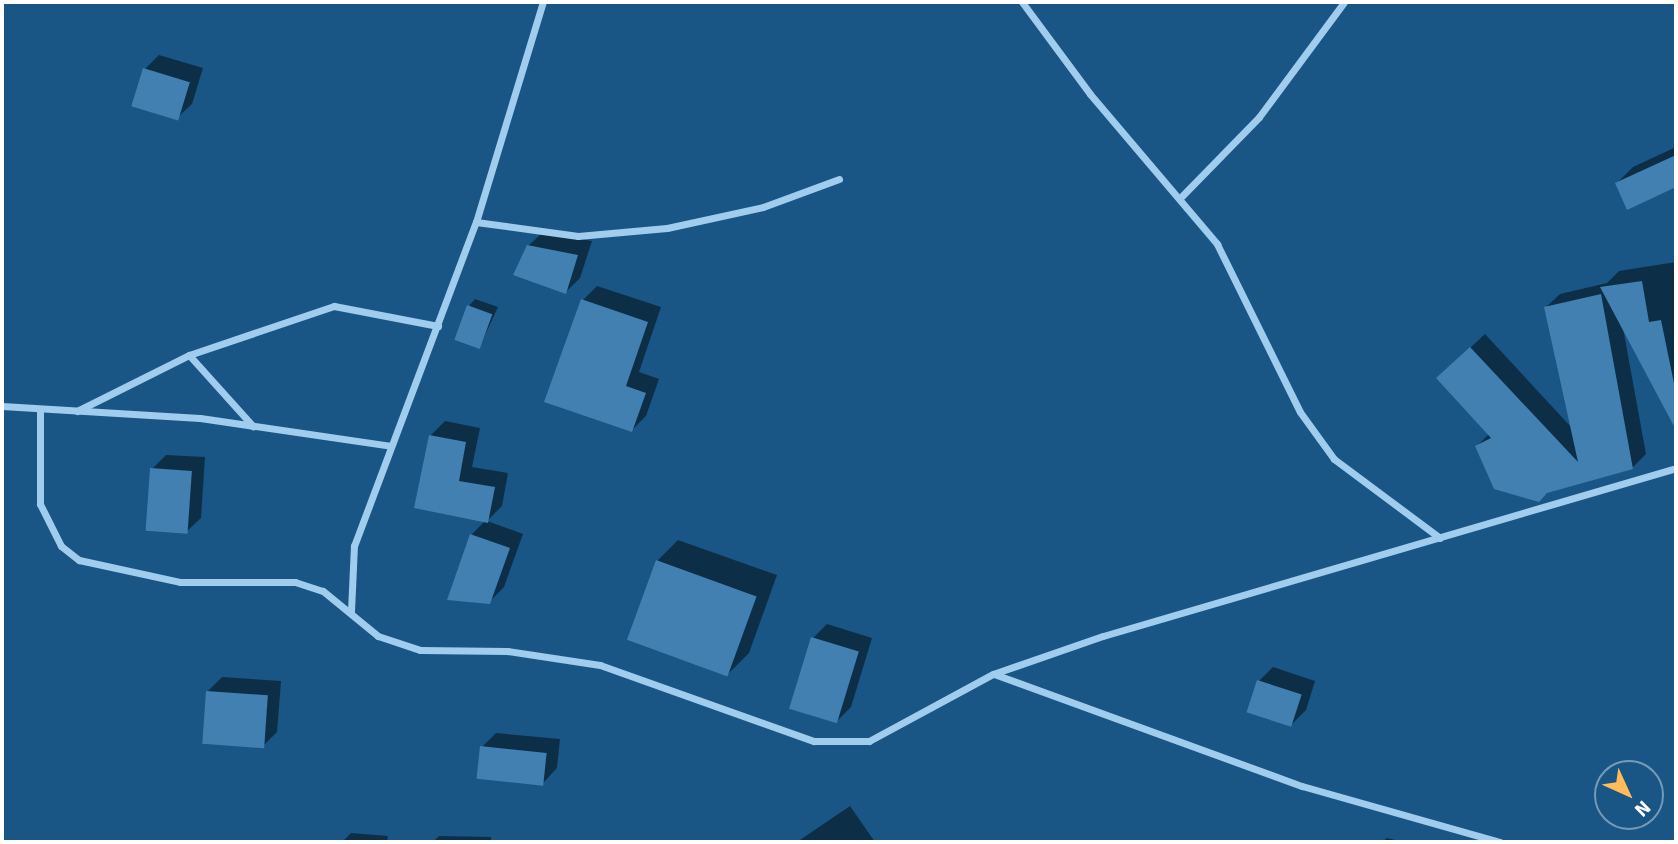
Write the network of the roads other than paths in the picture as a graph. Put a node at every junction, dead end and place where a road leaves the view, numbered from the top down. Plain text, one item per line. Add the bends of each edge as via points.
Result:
1 (543, 2) edge
2 (1022, 2) edge
3 (1343, 2) edge
4 (839, 179) dead end
5 (1182, 195) junction
6 (476, 222) junction
7 (438, 326) junction
8 (189, 355) junction
9 (2, 406) edge
10 (40, 409) junction
11 (76, 411) junction
12 (253, 426) junction
13 (391, 446) junction
14 (1676, 468) edge
15 (1440, 538) junction
16 (351, 611) junction
17 (993, 674) junction
18 (1478, 839) edge
19 (1500, 842) edge

1 - 6 street
2 - 5 street via 1090,94
3 - 5 street via 1259,117
4 - 6 street via 763,207 667,228 578,236
5 - 15 street via 1217,244 1300,412 1334,460
6 - 7 street
7 - 8 street via 334,306
7 - 13 street
8 - 11 street
8 - 12 street
9 - 10 street
10 - 11 street
10 - 16 street via 40,504 54,536 79,560 180,582 295,582 323,591
11 - 12 street
12 - 13 street
13 - 16 street via 354,546
14 - 15 street
15 - 17 street via 1226,598
16 - 17 street via 378,635 420,650 507,651 600,665 814,741 869,741
17 - 18 street via 1302,786
18 - 19 street

